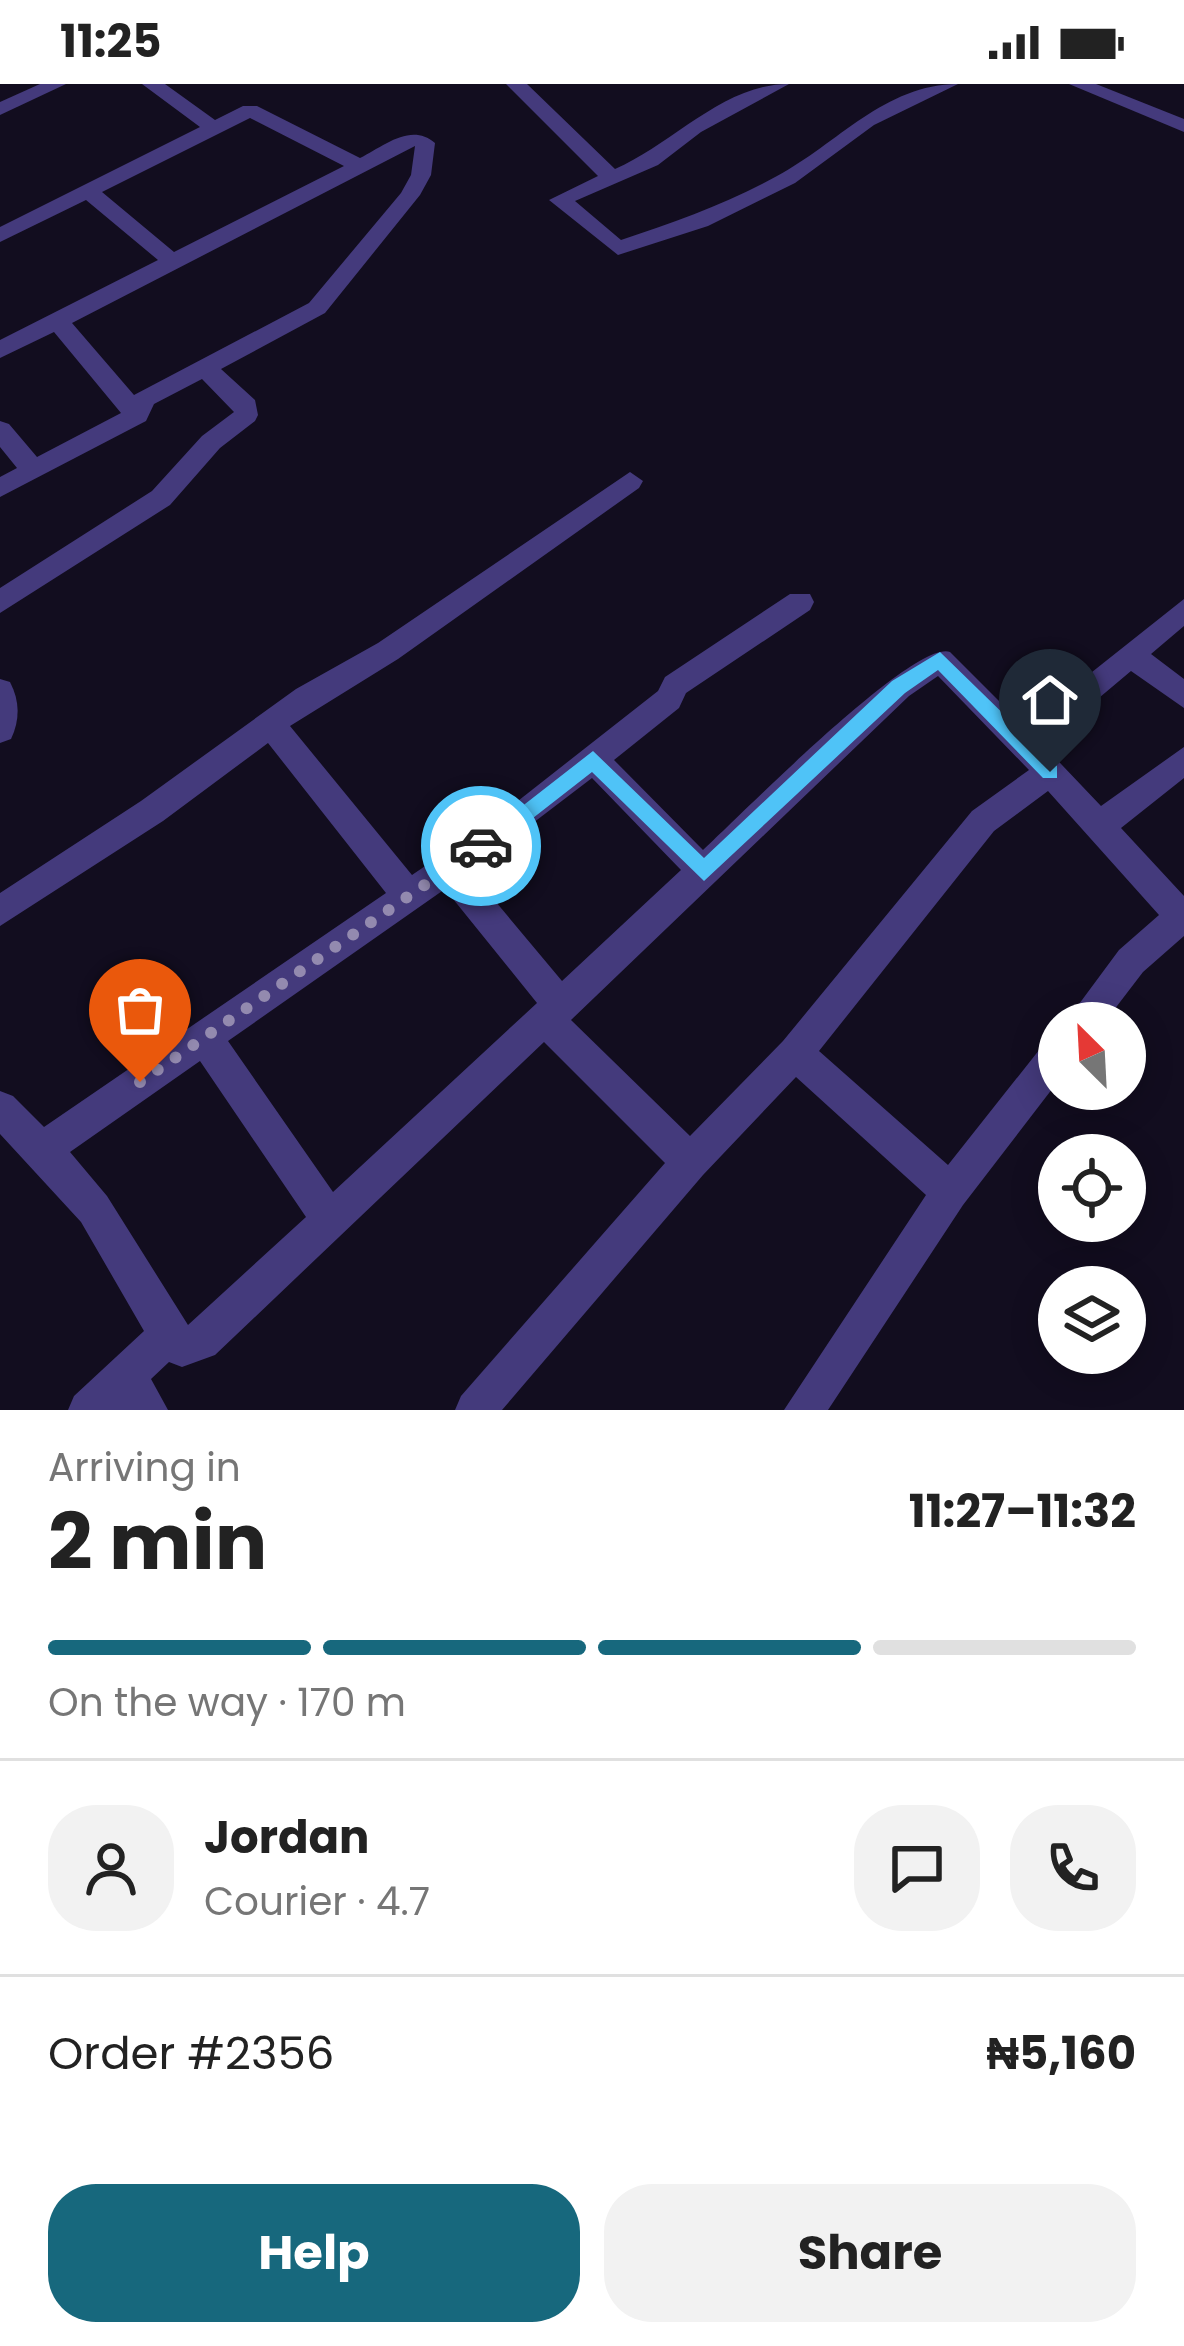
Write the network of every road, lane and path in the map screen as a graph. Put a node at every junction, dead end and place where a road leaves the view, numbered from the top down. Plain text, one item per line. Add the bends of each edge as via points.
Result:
1 (56, 84) edge
2 (152, 84) edge
3 (516, 84) edge
4 (779, 84) edge
5 (948, 84) edge
6 (1079, 84) edge
7 (0, 110) edge
8 (1184, 126) edge
9 (214, 128) junction
10 (359, 166) junction
11 (612, 178) junction
12 (88, 191) junction
13 (0, 235) edge
14 (173, 262) junction
15 (58, 321) junction
16 (0, 350) edge
17 (204, 367) junction
18 (137, 415) junction
19 (0, 430) edge
20 (34, 470) junction
21 (630, 481) dead end
22 (0, 488) edge
23 (0, 602) edge
24 (800, 602) dead end
25 (1184, 610) edge
26 (1132, 655) junction
27 (0, 691) edge
28 (1184, 696) edge
29 (270, 724) junction
30 (0, 730) edge
31 (1023, 744) junction
32 (593, 760) junction
33 (1184, 760) edge
34 (1050, 772) junction
35 (1099, 826) junction
36 (448, 869) junction
37 (704, 872) junction
38 (410, 896) junction
39 (0, 910) edge
40 (1183, 918) edge
41 (1099, 1002) edge
42 (554, 1014) junction
43 (205, 1037) junction
44 (795, 1053) junction
45 (1038, 1079) edge
46 (0, 1109) edge
47 (42, 1150) junction
48 (690, 1162) junction
49 (950, 1192) junction
50 (331, 1221) junction
51 (169, 1335) junction
52 (125, 1376) junction
53 (88, 1410) edge
54 (148, 1410) edge
55 (476, 1410) edge
56 (805, 1410) edge

1 - 7 street
2 - 9 street
3 - 11 street
4 - 11 street
5 - 11 street via 867,121 788,179 618,248 560,201
6 - 8 street
9 - 10 street via 251,110
9 - 12 street
10 - 14 street
10 - 17 street via 415,138 425,143 410,195 317,308
12 - 13 street
12 - 14 street
14 - 15 street
15 - 16 street
15 - 18 street
17 - 18 street via 144,399
17 - 23 street via 246,415 161,498
18 - 20 street
19 - 20 street
20 - 22 street
21 - 29 street
24 - 32 street via 675,685 669,699
25 - 26 street
26 - 28 street
26 - 31 street
27 - 30 street
29 - 38 street
29 - 39 street
31 - 34 street
31 - 37 street via 940,660 898,687
32 - 36 street
32 - 37 street
33 - 35 street
34 - 35 street
34 - 44 street via 983,821
35 - 40 street
36 - 38 street
36 - 42 street
37 - 42 street
38 - 43 street
40 - 41 street via 1131,961
42 - 48 street
42 - 50 street
43 - 47 street
43 - 50 street
44 - 48 street
44 - 49 street
45 - 49 street
46 - 47 street
47 - 51 street via 94,1209
48 - 55 street
49 - 56 street
50 - 51 street via 201,1341 182,1347
51 - 52 street
52 - 53 street
52 - 54 street

